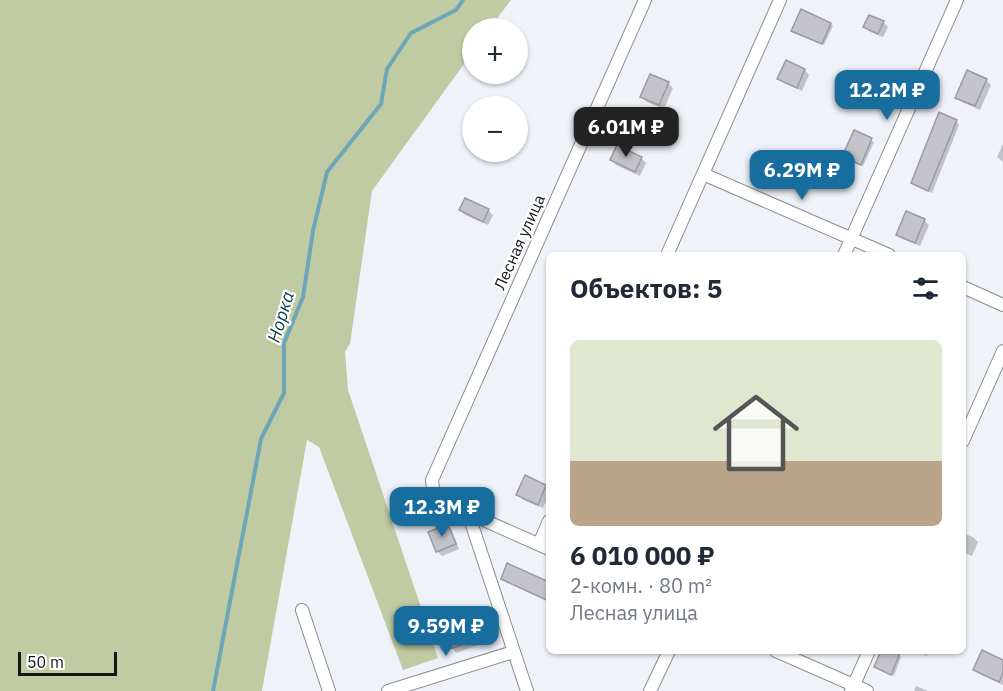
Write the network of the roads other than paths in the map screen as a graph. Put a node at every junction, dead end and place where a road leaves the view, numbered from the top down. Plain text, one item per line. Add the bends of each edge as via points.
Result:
1 (645, 0) edge
2 (780, 0) edge
3 (957, 0) edge
4 (703, 174) junction
5 (852, 239) junction
6 (668, 252) edge
7 (846, 252) edge
8 (882, 252) edge
9 (966, 288) edge
10 (1003, 305) edge
11 (1003, 351) edge
12 (966, 434) edge
13 (468, 513) junction
14 (544, 547) edge
15 (302, 610) dead end
16 (513, 652) junction
17 (668, 654) edge
18 (782, 654) edge
19 (868, 654) edge
20 (852, 688) edge
21 (329, 691) edge
22 (388, 691) edge
23 (527, 691) edge
24 (650, 691) edge
25 (867, 691) edge

1 - 13 street, Лесная улица via 432,480 434,498
2 - 4 street
3 - 5 street
4 - 5 street
4 - 6 street
5 - 7 street
5 - 8 street
9 - 10 street
11 - 12 street
13 - 14 street
13 - 16 street
15 - 21 street
16 - 22 street
16 - 23 street
17 - 24 street
18 - 20 street
19 - 20 street
20 - 25 street

